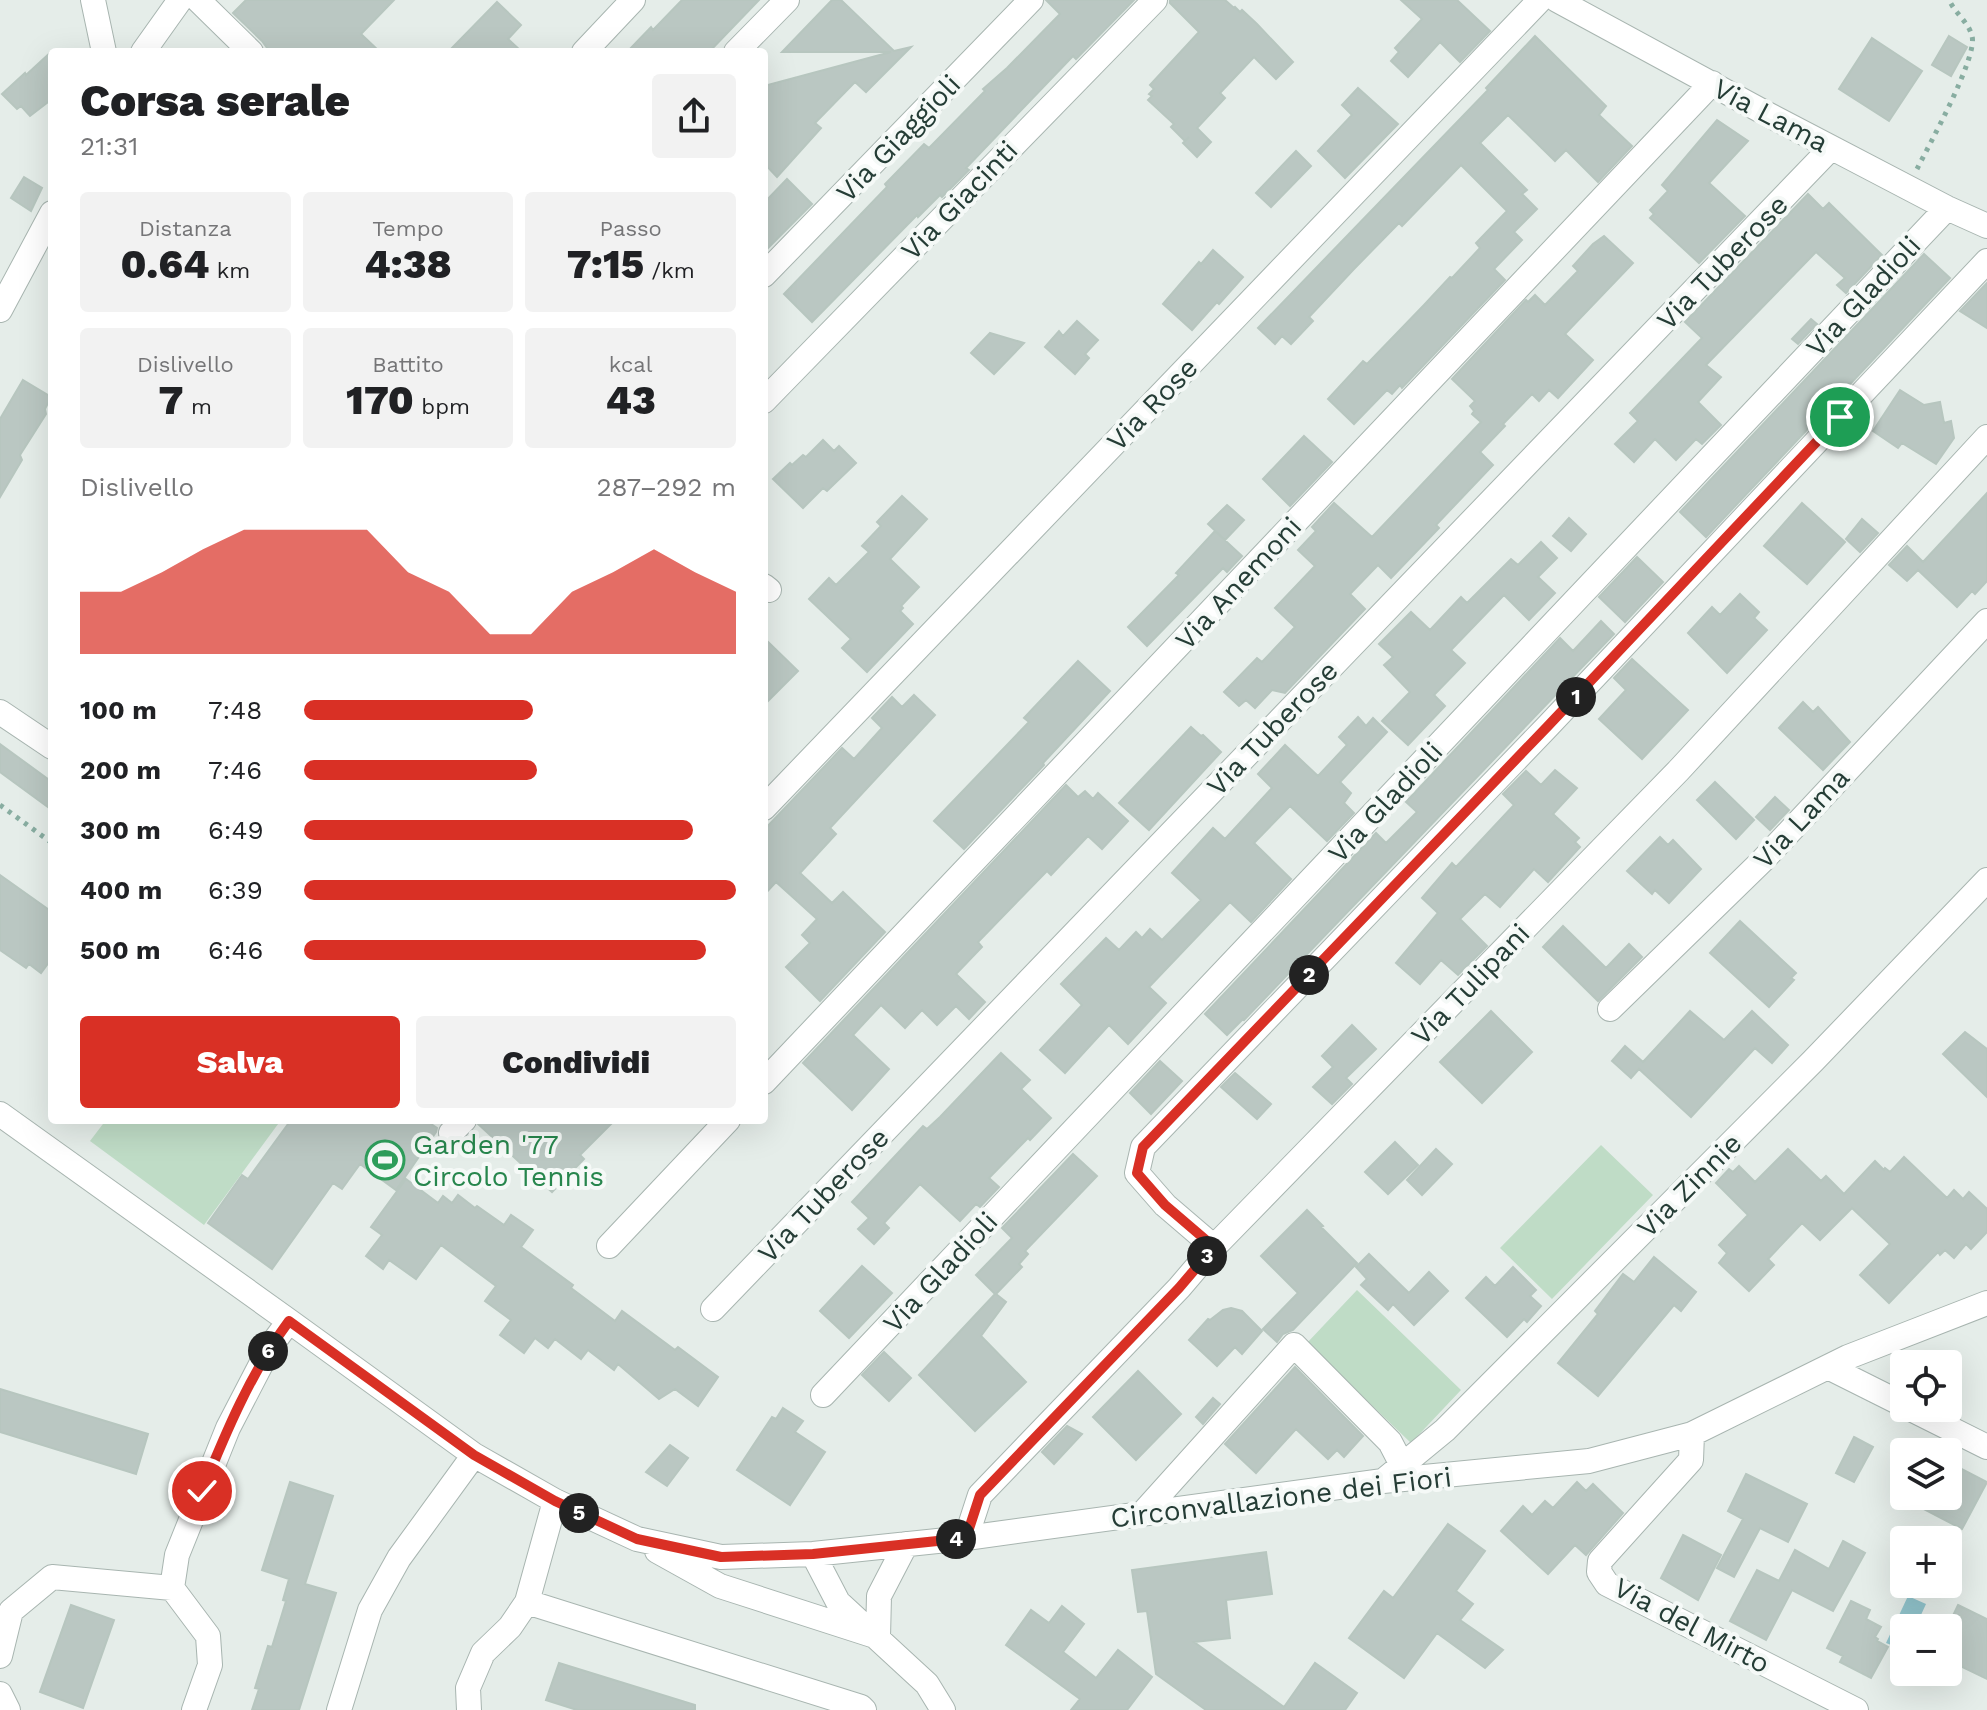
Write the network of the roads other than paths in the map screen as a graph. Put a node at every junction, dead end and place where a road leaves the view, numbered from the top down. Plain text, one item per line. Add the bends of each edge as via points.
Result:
1 (93, 0) edge
2 (180, 0) edge
3 (198, 0) edge
4 (633, 0) edge
5 (787, 0) edge
6 (1031, 0) edge
7 (1155, 0) edge
8 (1540, 0) edge
9 (1557, 0) edge
10 (103, 48) edge
11 (146, 48) edge
12 (247, 48) edge
13 (588, 48) edge
14 (740, 48) edge
15 (1712, 83) junction
16 (1831, 148) junction
17 (1947, 208) junction
18 (1987, 226) edge
19 (48, 227) edge
20 (1987, 261) edge
21 (768, 271) edge
22 (0, 310) edge
23 (768, 397) edge
24 (1987, 437) edge
25 (1987, 621) edge
26 (0, 712) edge
27 (48, 744) edge
28 (768, 804) edge
29 (1987, 880) edge
30 (1610, 1009) dead end
31 (768, 1078) edge
32 (0, 1114) edge
33 (724, 1124) edge
34 (609, 1246) dead end
35 (1214, 1247) junction
36 (1987, 1303) edge
37 (713, 1309) dead end
38 (289, 1321) junction
39 (1828, 1367) junction
40 (823, 1395) dead end
41 (1890, 1398) edge
42 (1937, 1422) edge
43 (1692, 1434) junction
44 (1987, 1447) edge
45 (474, 1455) junction
46 (1402, 1465) junction
47 (1383, 1481) junction
48 (555, 1501) junction
49 (1142, 1514) junction
50 (966, 1538) junction
51 (637, 1539) junction
52 (906, 1544) junction
53 (813, 1554) junction
54 (172, 1588) junction
55 (527, 1602) junction
56 (878, 1637) junction
57 (0, 1656) edge
58 (0, 1694) edge
59 (8, 1710) edge
60 (194, 1710) edge
61 (339, 1710) edge
62 (469, 1710) edge
63 (864, 1710) edge
64 (943, 1710) edge
65 (1856, 1710) edge

1 - 10 street
2 - 11 street
3 - 12 street
4 - 13 street
5 - 14 street
6 - 21 street, Via Giaggioli
7 - 23 street, Via Giacinti
8 - 28 street, Via Rose
9 - 15 street, Via Lama
15 - 16 street, Via Lama
15 - 31 street, Via Anemoni
16 - 17 street, Via Lama
16 - 37 street, Via Tuberose
17 - 18 street, Via Lama
17 - 40 street, Via Gladioli
19 - 22 street
20 - 35 street via 1143,1147 1137,1173
24 - 35 street, Via Tulipani via 1679,770
25 - 30 street, Via Lama via 1763,860
26 - 27 street
29 - 46 street, Via Zinnie via 1445,1430
32 - 38 street, Circonvallazione dei Fiori
33 - 34 street
35 - 50 street, Via Tulipani via 980,1495
36 - 39 street, Circonvallazione dei Fiori
38 - 45 street, Circonvallazione dei Fiori
38 - 54 street via 228,1428 177,1555
39 - 41 street
39 - 43 street, Circonvallazione dei Fiori
42 - 44 street
43 - 47 street, Circonvallazione dei Fiori via 1589,1461
43 - 65 street, Via del Mirto via 1691,1460 1600,1561 1599,1572 1607,1584
45 - 48 street, Circonvallazione dei Fiori
45 - 61 street via 399,1558 370,1610
46 - 47 street, Via Zinnie
46 - 49 street via 1390,1442 1294,1345
47 - 49 street, Circonvallazione dei Fiori
48 - 51 street, Circonvallazione dei Fiori
48 - 55 street
49 - 50 street, Circonvallazione dei Fiori
50 - 52 street, Circonvallazione dei Fiori
51 - 53 street, Circonvallazione dei Fiori via 721,1557
51 - 56 street via 720,1586
52 - 53 street, Circonvallazione dei Fiori
52 - 56 street via 879,1596
53 - 56 street via 838,1602
54 - 57 street via 52,1577 11,1611
54 - 60 street via 208,1636 210,1665
55 - 62 street via 483,1653 468,1688
55 - 63 street
56 - 64 street via 927,1684
58 - 59 street

